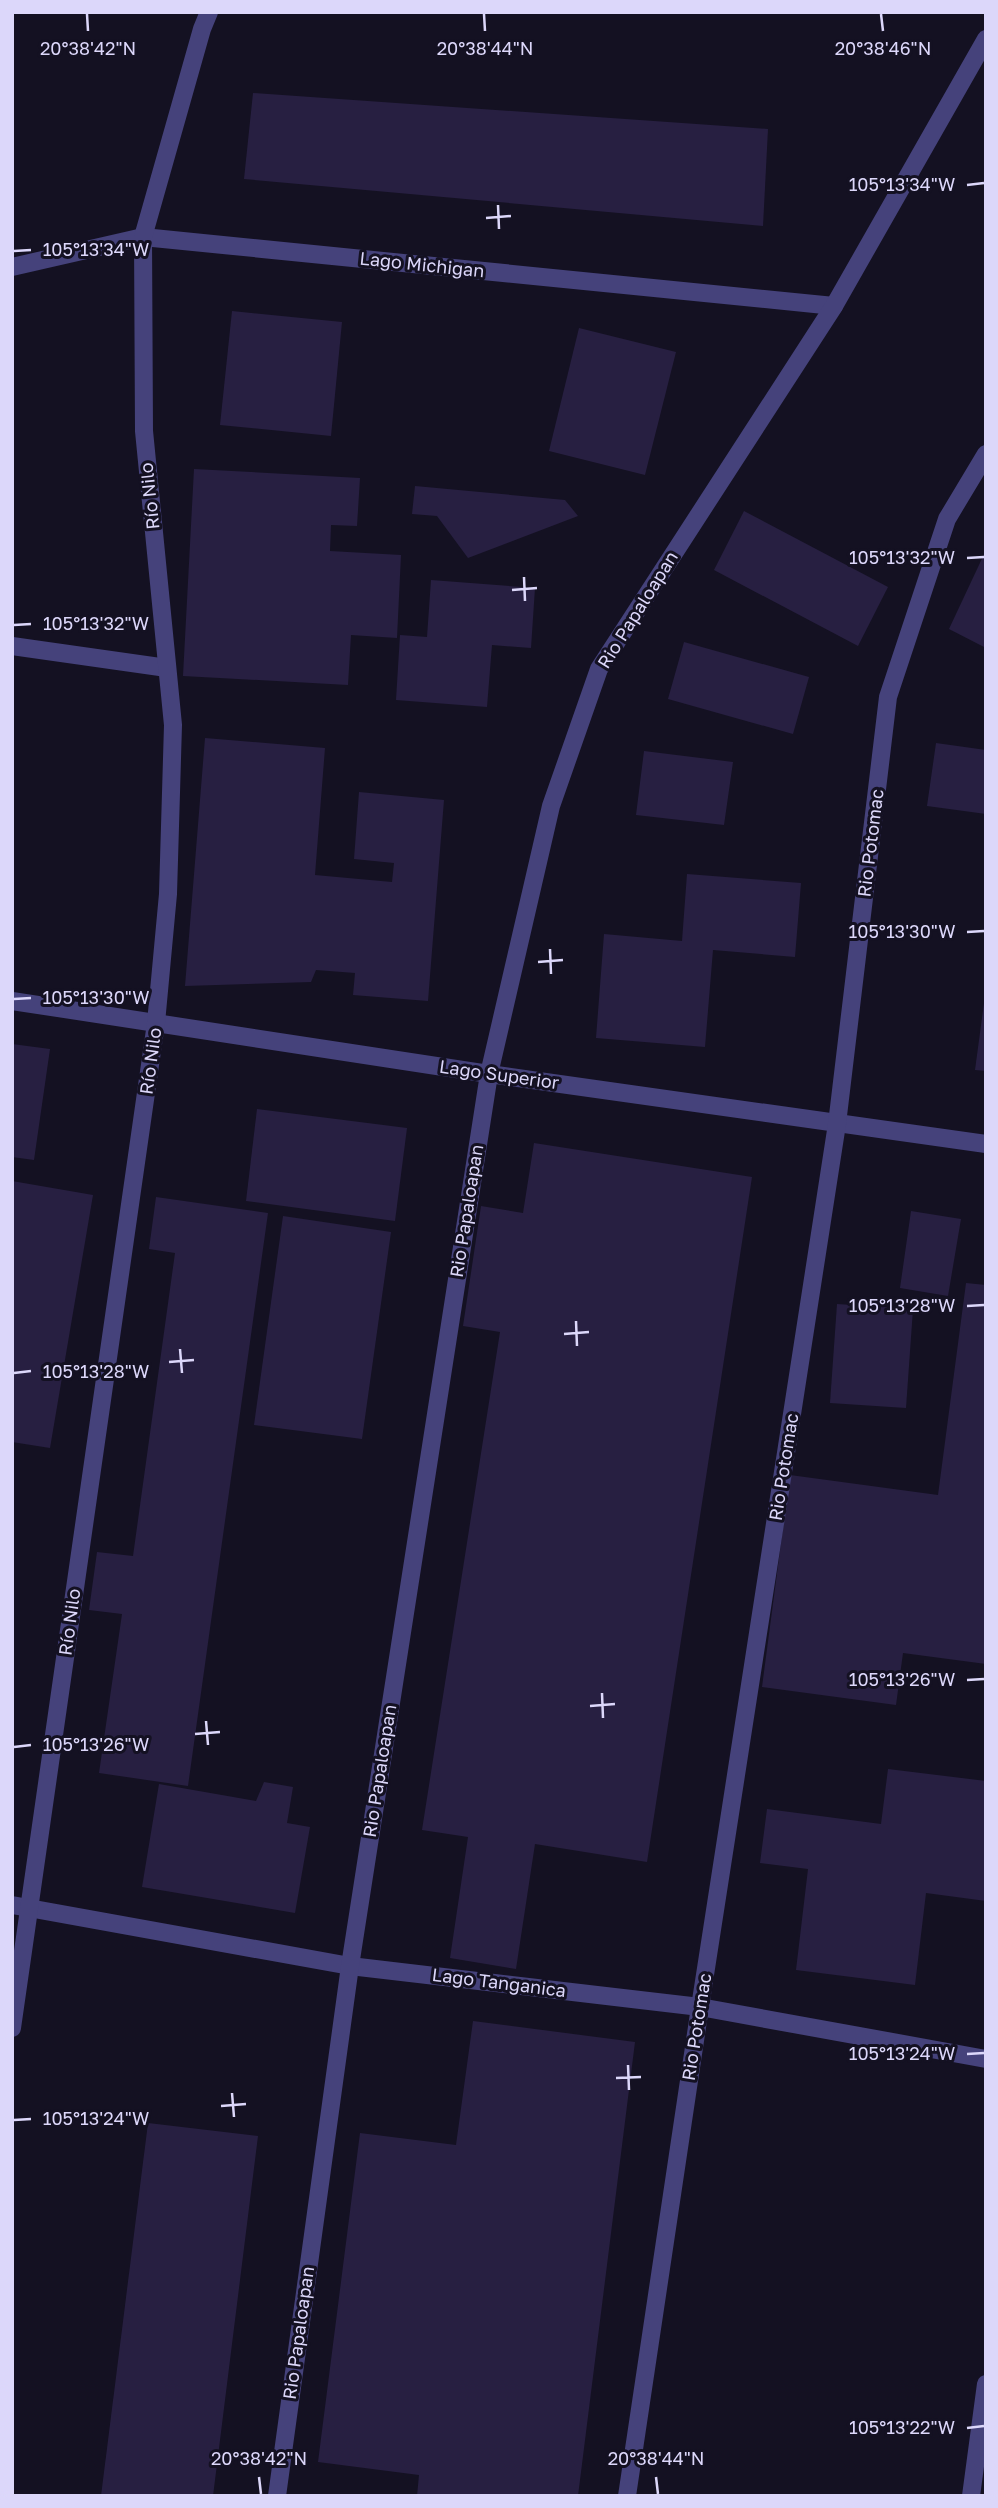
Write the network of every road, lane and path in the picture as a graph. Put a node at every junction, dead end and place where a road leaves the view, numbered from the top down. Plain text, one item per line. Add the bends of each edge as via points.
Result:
1 (209, 12) edge
2 (986, 39) edge
3 (144, 237) junction
4 (12, 267) edge
5 (834, 306) junction
6 (986, 454) edge
7 (12, 646) edge
8 (167, 668) junction
9 (12, 1001) edge
10 (156, 1023) junction
11 (489, 1074) junction
12 (837, 1124) junction
13 (986, 1144) edge
14 (20, 1906) edge
15 (350, 1966) junction
16 (700, 2007) junction
17 (12, 2028) edge
18 (986, 2059) edge
19 (986, 2384) edge
20 (276, 2496) edge
21 (627, 2496) edge
22 (971, 2496) edge

1 - 3 street, Río Nilo
2 - 5 street, Rio Papaloapan
3 - 4 street, Lago Michigan
3 - 5 street, Lago Michigan
3 - 8 street, Río Nilo via 144,431
5 - 11 street, Rio Papaloapan via 599,668 551,806
6 - 12 street, Rio Potomac via 947,519 888,698
7 - 8 street
8 - 10 street, Río Nilo via 173,738 168,894
9 - 10 street, Lago Superior
10 - 11 street, Lago Superior
10 - 14 street, Río Nilo
11 - 12 street, Lago Superior
11 - 15 street, Rio Papaloapan
12 - 13 street, Lago Superior
12 - 16 street, Rio Potomac
14 - 15 street, Lago Tanganica
14 - 17 street, Río Nilo
15 - 16 street, Lago Tanganica
15 - 20 street, Rio Papaloapan
16 - 18 street, Lago Tanganica
16 - 21 street, Rio Potomac
19 - 22 street

